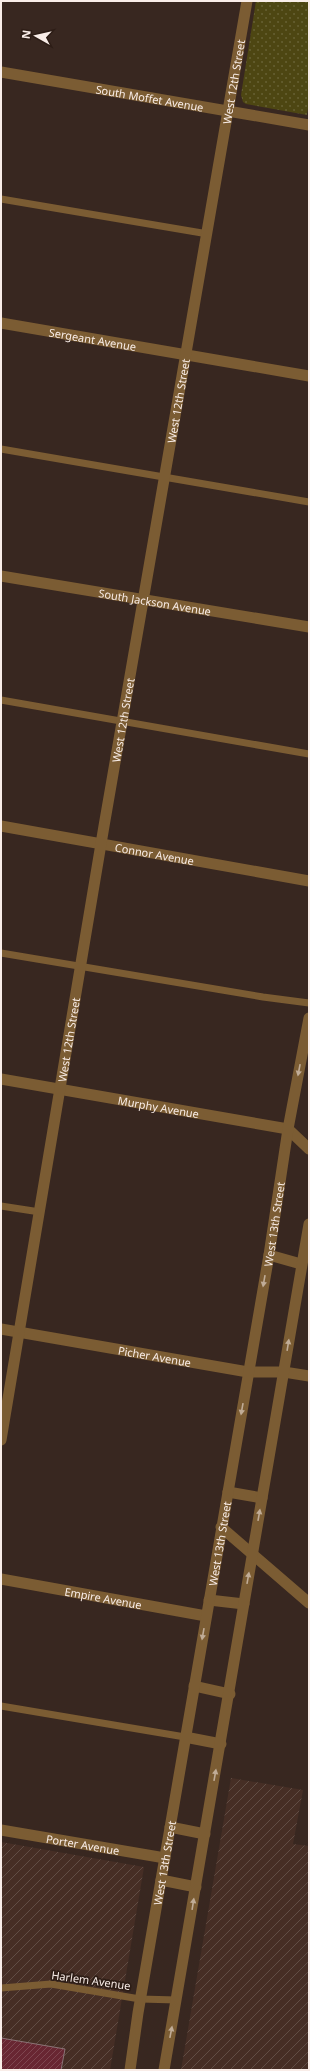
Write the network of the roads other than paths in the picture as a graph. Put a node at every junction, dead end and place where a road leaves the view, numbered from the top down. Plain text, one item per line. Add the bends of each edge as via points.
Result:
1 (247, 1) edge
2 (1, 72) edge
3 (228, 112) junction
4 (303, 124) edge
5 (1, 199) edge
6 (208, 234) junction
7 (1, 323) edge
8 (185, 355) junction
9 (309, 376) edge
10 (1, 449) edge
11 (165, 476) junction
12 (309, 502) edge
13 (1, 576) edge
14 (144, 600) junction
15 (309, 627) edge
16 (1, 700) edge
17 (122, 721) junction
18 (309, 754) edge
19 (1, 826) edge
20 (101, 844) junction
21 (309, 881) edge
22 (1, 953) edge
23 (81, 966) junction
24 (309, 1003) edge
25 (309, 1023) edge
26 (1, 1079) edge
27 (60, 1090) junction
28 (288, 1129) junction
29 (309, 1149) edge
30 (1, 1206) edge
31 (40, 1212) junction
32 (309, 1224) edge
33 (269, 1256) junction
34 (301, 1264) junction
35 (1, 1329) edge
36 (20, 1332) junction
37 (248, 1372) junction
38 (284, 1372) junction
39 (309, 1376) edge
40 (1, 1440) edge
41 (228, 1492) junction
42 (262, 1498) junction
43 (221, 1527) junction
44 (253, 1553) junction
45 (1, 1579) edge
46 (209, 1600) junction
47 (309, 1603) edge
48 (244, 1604) junction
49 (206, 1616) junction
50 (194, 1686) junction
51 (230, 1694) junction
52 (1, 1706) edge
53 (185, 1737) junction
54 (221, 1744) junction
55 (170, 1827) junction
56 (1, 1830) edge
57 (205, 1834) junction
58 (165, 1858) junction
59 (161, 1880) junction
60 (196, 1887) junction
61 (1, 1988) edge
62 (140, 1999) junction
63 (178, 2000) junction
64 (130, 2070) edge
65 (164, 2070) edge

1 - 3 street, West 12th Street
2 - 3 street, South Moffet Avenue
3 - 4 street, South Moffet Avenue
3 - 6 street, West 12th Street
5 - 6 lane
6 - 8 street, West 12th Street
7 - 8 street, Sergeant Avenue
8 - 9 street, Sergeant Avenue
8 - 11 street, West 12th Street
10 - 11 lane
11 - 12 lane
11 - 14 street, West 12th Street
13 - 14 street, South Jackson Avenue
14 - 15 street, South Jackson Avenue
14 - 17 street, West 12th Street
16 - 17 lane
17 - 18 lane
17 - 20 street, West 12th Street
19 - 20 street, Connor Avenue
20 - 21 street, Connor Avenue
20 - 23 street, West 12th Street
22 - 23 lane
23 - 24 lane
23 - 27 street, West 12th Street
25 -> 28 street, West 13th Street
26 - 27 street, Murphy Avenue
27 - 28 street, Murphy Avenue
27 - 31 street, West 12th Street
28 - 29 street
28 - 33 street, West 13th Street
30 - 31 lane
31 - 36 street, West 12th Street
32 - 34 street
33 - 34 street
33 -> 37 street, West 13th Street
38 -> 34 street
35 - 36 street, Picher Avenue
36 - 37 street, Picher Avenue
36 - 40 street, West 12th Street
37 - 38 street, Picher Avenue
37 -> 41 street, West 13th Street
38 - 39 street, Picher Avenue
38 - 42 street
41 - 42 street
41 - 43 street, West 13th Street
44 -> 42 street
43 - 44 street
43 - 46 street, West 13th Street
44 - 47 street
48 -> 44 street
45 - 49 street, Empire Avenue
46 - 48 street
46 - 49 street, West 13th Street
48 - 51 street
49 -> 50 street, West 13th Street
50 - 51 street
50 - 53 street, West 13th Street
51 - 54 street
52 - 53 lane
53 - 54 street
53 - 55 street, West 13th Street
57 -> 54 street
55 - 57 street
55 - 58 street, West 13th Street
56 - 58 street, Porter Avenue
57 - 60 street
58 - 59 street, West 13th Street
59 - 60 street
59 - 62 street, West 13th Street
63 -> 60 street
61 - 62 lane, Harlem Avenue via 51,1984
62 - 63 lane, Harlem Avenue
62 - 64 street, West 13th Street
65 -> 63 street

